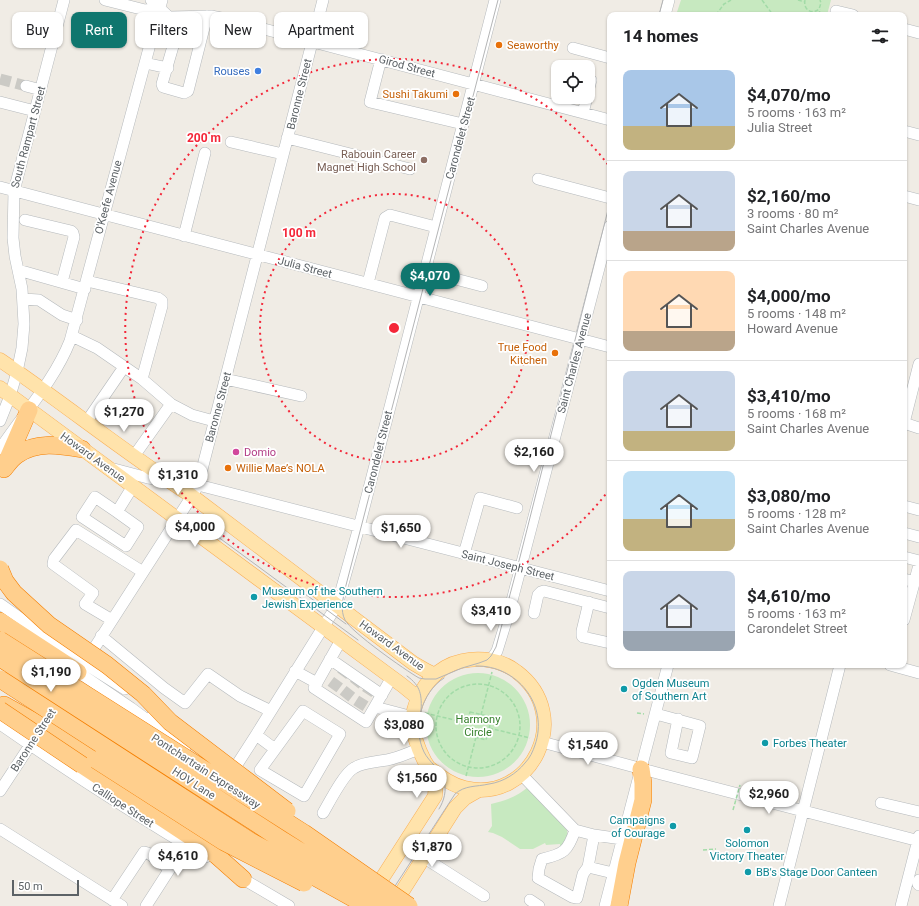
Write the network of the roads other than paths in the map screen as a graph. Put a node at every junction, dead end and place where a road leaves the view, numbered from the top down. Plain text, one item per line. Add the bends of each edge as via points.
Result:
1 (64, 0) edge
2 (105, 0) edge
3 (151, 0) edge
4 (323, 0) edge
5 (495, 0) edge
6 (669, 0) edge
7 (161, 4) edge
8 (320, 12) edge
9 (666, 12) edge
10 (207, 16) junction
11 (907, 30) edge
12 (274, 31) edge
13 (919, 33) edge
14 (202, 34) edge
15 (173, 48) edge
16 (198, 48) edge
17 (310, 48) edge
18 (339, 48) edge
19 (573, 48) dead end
20 (607, 57) edge
21 (381, 59) junction
22 (145, 63) junction
23 (168, 68) junction
24 (474, 84) junction
25 (26, 86) tunnel mouth
26 (41, 90) junction
27 (0, 102) edge
28 (585, 104) edge
29 (36, 111) junction
30 (583, 112) junction
31 (607, 119) edge
32 (463, 124) junction
33 (907, 132) edge
34 (919, 135) edge
35 (287, 138) junction
36 (231, 142) dead end
37 (204, 153) dead end
38 (283, 154) junction
39 (410, 169) dead end
40 (538, 179) dead end
41 (0, 187) edge
42 (14, 191) junction
43 (607, 197) edge
44 (907, 197) edge
45 (919, 200) edge
46 (103, 215) junction
47 (25, 220) dead end
48 (436, 227) junction
49 (184, 236) junction
50 (607, 237) edge
51 (257, 255) junction
52 (18, 270) junction
53 (425, 271) junction
54 (62, 282) junction
55 (368, 283) junction
56 (86, 285) junction
57 (482, 286) dead end
58 (418, 296) junction
59 (23, 299) junction
60 (77, 320) junction
61 (72, 336) junction
62 (580, 339) junction
63 (607, 346) edge
64 (0, 360) edge
65 (919, 366) edge
66 (124, 367) junction
67 (17, 372) junction
68 (142, 379) junction
69 (225, 379) junction
70 (43, 390) junction
71 (5, 392) edge
72 (301, 396) dead end
73 (171, 404) junction
74 (29, 410) junction
75 (907, 412) edge
76 (0, 421) edge
77 (87, 421) junction
78 (214, 421) junction
79 (907, 424) edge
80 (919, 428) edge
81 (0, 449) edge
82 (82, 449) junction
83 (134, 456) junction
84 (104, 465) junction
85 (2, 473) edge
86 (168, 481) junction
87 (133, 486) junction
88 (195, 490) junction
89 (907, 507) edge
90 (517, 508) dead end
91 (919, 510) edge
92 (117, 512) junction
93 (177, 518) junction
94 (359, 527) junction
95 (907, 534) edge
96 (919, 537) edge
97 (464, 554) junction
98 (907, 558) edge
99 (919, 561) edge
100 (919, 565) edge
101 (521, 568) junction
102 (0, 570) edge
103 (143, 572) junction
104 (909, 581) edge
105 (607, 590) edge
106 (907, 601) edge
107 (589, 602) junction
108 (0, 604) edge
109 (337, 605) junction
110 (607, 607) edge
111 (534, 613) dead end
112 (112, 620) junction
113 (0, 621) edge
114 (323, 627) junction
115 (101, 636) junction
116 (0, 640) edge
117 (341, 640) junction
118 (607, 641) edge
119 (0, 658) edge
120 (330, 659) junction
121 (492, 666) junction
122 (81, 667) junction
123 (907, 667) edge
124 (667, 668) edge
125 (839, 668) edge
126 (918, 669) edge
127 (295, 671) junction
128 (435, 675) junction
129 (392, 677) junction
130 (0, 679) edge
131 (317, 683) junction
132 (382, 695) junction
133 (418, 698) junction
134 (0, 704) edge
135 (375, 707) junction
136 (0, 710) edge
137 (271, 711) junction
138 (656, 714) junction
139 (419, 715) junction
140 (678, 719) dead end
141 (0, 724) edge
142 (42, 726) junction
143 (256, 735) junction
144 (537, 740) junction
145 (30, 744) junction
146 (275, 749) junction
147 (419, 749) junction
148 (428, 767) junction
149 (641, 769) junction
150 (520, 774) junction
151 (223, 785) junction
152 (479, 790) junction
153 (0, 791) edge
154 (881, 802) dead end
155 (803, 812) junction
156 (919, 812) edge
157 (323, 813) dead end
158 (0, 829) edge
159 (575, 830) junction
160 (304, 833) junction
161 (594, 835) junction
162 (622, 839) junction
163 (919, 839) edge
164 (188, 840) junction
165 (423, 857) junction
166 (588, 867) junction
167 (170, 869) junction
168 (613, 873) junction
169 (243, 879) joint
170 (919, 880) edge
171 (919, 885) edge
172 (377, 886) junction
173 (484, 896) dead end
174 (112, 900) junction
175 (400, 904) edge
176 (122, 906) edge
177 (146, 906) edge
178 (289, 906) edge
179 (344, 906) edge
180 (365, 906) edge
181 (605, 906) edge
182 (619, 906) edge
183 (779, 906) edge
184 (901, 906) edge

1 - 26 street, South Rampart Street
2 - 7 street via 146,10
3 - 7 street, Girod Street
4 - 8 street, Baronne Street
5 - 24 street, Carondelet Street
6 - 9 street
7 - 10 street, Girod Street via 169,17
7 - 22 street, O'Keefe Avenue
10 - 12 street, Girod Street
10 - 14 street
11 - 13 street
15 - 23 street
16 - 23 street via 187,93 163,87
17 - 35 street, Baronne Street
18 - 21 street, Girod Street
19 - 20 street
21 - 24 street, Girod Street
21 - 32 street via 370,102
22 - 23 street
22 - 46 street, O'Keefe Avenue
24 - 30 street, Girod Street
24 - 32 street, Carondelet Street
25 - 26 street
26 - 29 street, South Rampart Street
27 - 29 street
28 - 30 street
29 - 42 street, South Rampart Street
30 - 31 street, Girod Street
32 - 48 street, Carondelet Street
33 - 34 street
35 - 38 street, Baronne Street
35 - 39 street
36 - 38 street
37 - 49 street
38 - 51 street, Baronne Street
40 - 43 street
41 - 42 street, Julia Street
42 - 46 street, Julia Street
42 - 52 street, South Rampart Street via 13,238
44 - 45 street
46 - 49 street, Julia Street
46 - 56 street, O'Keefe Avenue
47 - 54 street via 73,233
48 - 53 street, Carondelet Street
48 - 55 street via 387,216
49 - 51 street, Julia Street
50 - 62 street, Saint Charles Avenue
51 - 55 street, Julia Street
51 - 69 street, Baronne Street
52 - 54 street
52 - 59 street, South Rampart Street
53 - 57 street
53 - 58 street, Carondelet Street
54 - 56 street
55 - 58 street, Julia Street
56 - 60 street, O'Keefe Avenue
56 - 68 street via 158,298 162,301
58 - 62 street, Julia Street
58 - 94 street, Carondelet Street
59 - 60 street via 39,300 62,315
59 - 67 street, South Rampart Street via 24,324
60 - 61 street, O'Keefe Avenue
61 - 66 street via 97,348
61 - 70 street, O'Keefe Avenue via 65,354
62 - 63 street, Julia Street
62 - 101 street, Saint Charles Avenue
64 - 67 main road, Howard Avenue
65 - 75 street
66 - 68 street
66 - 77 street
67 - 70 main road, Howard Avenue
67 - 71 street, South Rampart Street
68 - 73 street
69 - 72 street
69 - 78 street, Baronne Street
70 - 74 street, O'Keefe Avenue
70 - 77 main road, Howard Avenue
71 - 74 main road, Howard Avenue
71 - 76 street, South Rampart Street
73 - 78 street via 192,415
73 - 83 street
74 - 81 street, O'Keefe Avenue via 16,424
74 - 82 main road, Howard Avenue
74 - 85 highway
77 - 83 main road, Howard Avenue
78 - 88 street, Baronne Street
79 - 80 street
82 - 84 main road, Howard Avenue
82 - 85 highway via 46,445 28,448 16,455
83 - 86 main road, Howard Avenue
84 - 86 street via 134,475
84 - 87 main road, Howard Avenue
86 - 88 main road, Howard Avenue
87 - 92 street
87 - 93 main road, Howard Avenue
88 - 93 street, Baronne Street
88 - 94 street, Saint Joseph Street
88 - 109 main road, Howard Avenue
89 - 91 street
90 - 97 street via 480,498
92 - 92 street via 95,497 82,517 126,546 138,527
93 - 103 street, Baronne Street
93 - 114 main road, Howard Avenue
94 - 97 street, Saint Joseph Street
94 - 109 street, Carondelet Street
95 - 96 street
97 - 101 street, Saint Joseph Street
98 - 99 street
100 - 104 street
101 - 105 street, Saint Joseph Street
101 - 121 street, Saint Charles Avenue
102 - 160 highway, bridge via 14,593 27,606 49,625 113,670 143,694 170,722 290,813
103 - 112 street, Baronne Street
103 - 112 street via 76,530 54,559 53,564 93,593 85,604
104 - 106 street
107 - 110 street
107 - 111 street via 544,591 538,595
107 - 118 street via 582,636
108 - 122 street
109 - 114 street, Carondelet Street
109 - 128 main road, Howard Avenue via 413,663
112 - 115 street, Baronne Street
113 - 122 highway via 35,644
114 - 117 main road, Howard Avenue
114 - 127 street, Carondelet Street
115 - 122 street, Baronne Street
115 - 137 street via 185,703 208,674 240,696
116 - 160 highway, Pontchartrain Expressway, bridge
117 - 120 street
117 - 129 main road, Howard Avenue
119 - 175 highway, HOV Lane, bridge via 282,840
120 - 131 street
120 - 132 street via 344,672
121 - 128 main road via 476,659 462,661 448,666
121 - 144 main road via 514,669 538,695 542,706 544,730
122 - 142 street, Baronne Street
122 - 151 street via 174,740
123 - 126 street
124 - 138 street
125 - 155 street
127 - 131 street
127 - 137 street, Carondelet Street
128 - 133 main road
129 - 132 street
129 - 133 main road, Howard Avenue
130 - 180 highway, bridge via 250,841
131 - 135 street via 314,688 330,693 356,711 366,722
132 - 135 street
133 - 139 main road
134 - 142 highway
135 - 139 street
136 - 164 highway, bridge via 131,797
137 - 143 street, Carondelet Street
138 - 140 street
138 - 149 street
139 - 147 main road via 412,723
141 - 145 street, Calliope Street
142 - 145 street, Baronne Street
142 - 179 highway, bridge via 224,842
143 - 146 street
143 - 151 street, Carondelet Street
144 - 149 street
144 - 150 main road via 537,756
145 - 153 street, Baronne Street
145 - 164 street, Calliope Street
146 - 146 street via 303,711 340,734 304,796 260,770
147 - 148 main road
147 - 157 street via 353,768
148 - 152 main road via 454,784
148 - 172 main road via 436,784 435,796
149 - 155 street
149 - 162 street
149 - 182 highway via 643,800
150 - 152 main road via 500,786
150 - 159 street
151 - 164 street, Carondelet Street
151 - 172 street via 261,813
152 - 165 main road via 455,808
154 - 156 street
155 - 163 street
155 - 183 street via 791,879
158 - 174 street
159 - 161 street
159 - 166 street via 566,850 556,856 542,859 538,878 577,898 583,874
160 - 175 highway, Pontchartrain Expressway, bridge
161 - 162 street
161 - 166 street
162 - 168 street
163 - 184 street
164 - 167 street, Carondelet Street
164 - 169 highway via 216,855
165 - 173 street
165 - 175 main road
166 - 168 street
167 - 174 street via 144,852
167 - 177 street, Carondelet Street
168 - 181 street
169 - 178 street
170 - 171 street
172 - 175 street
172 - 180 main road
174 - 176 street

